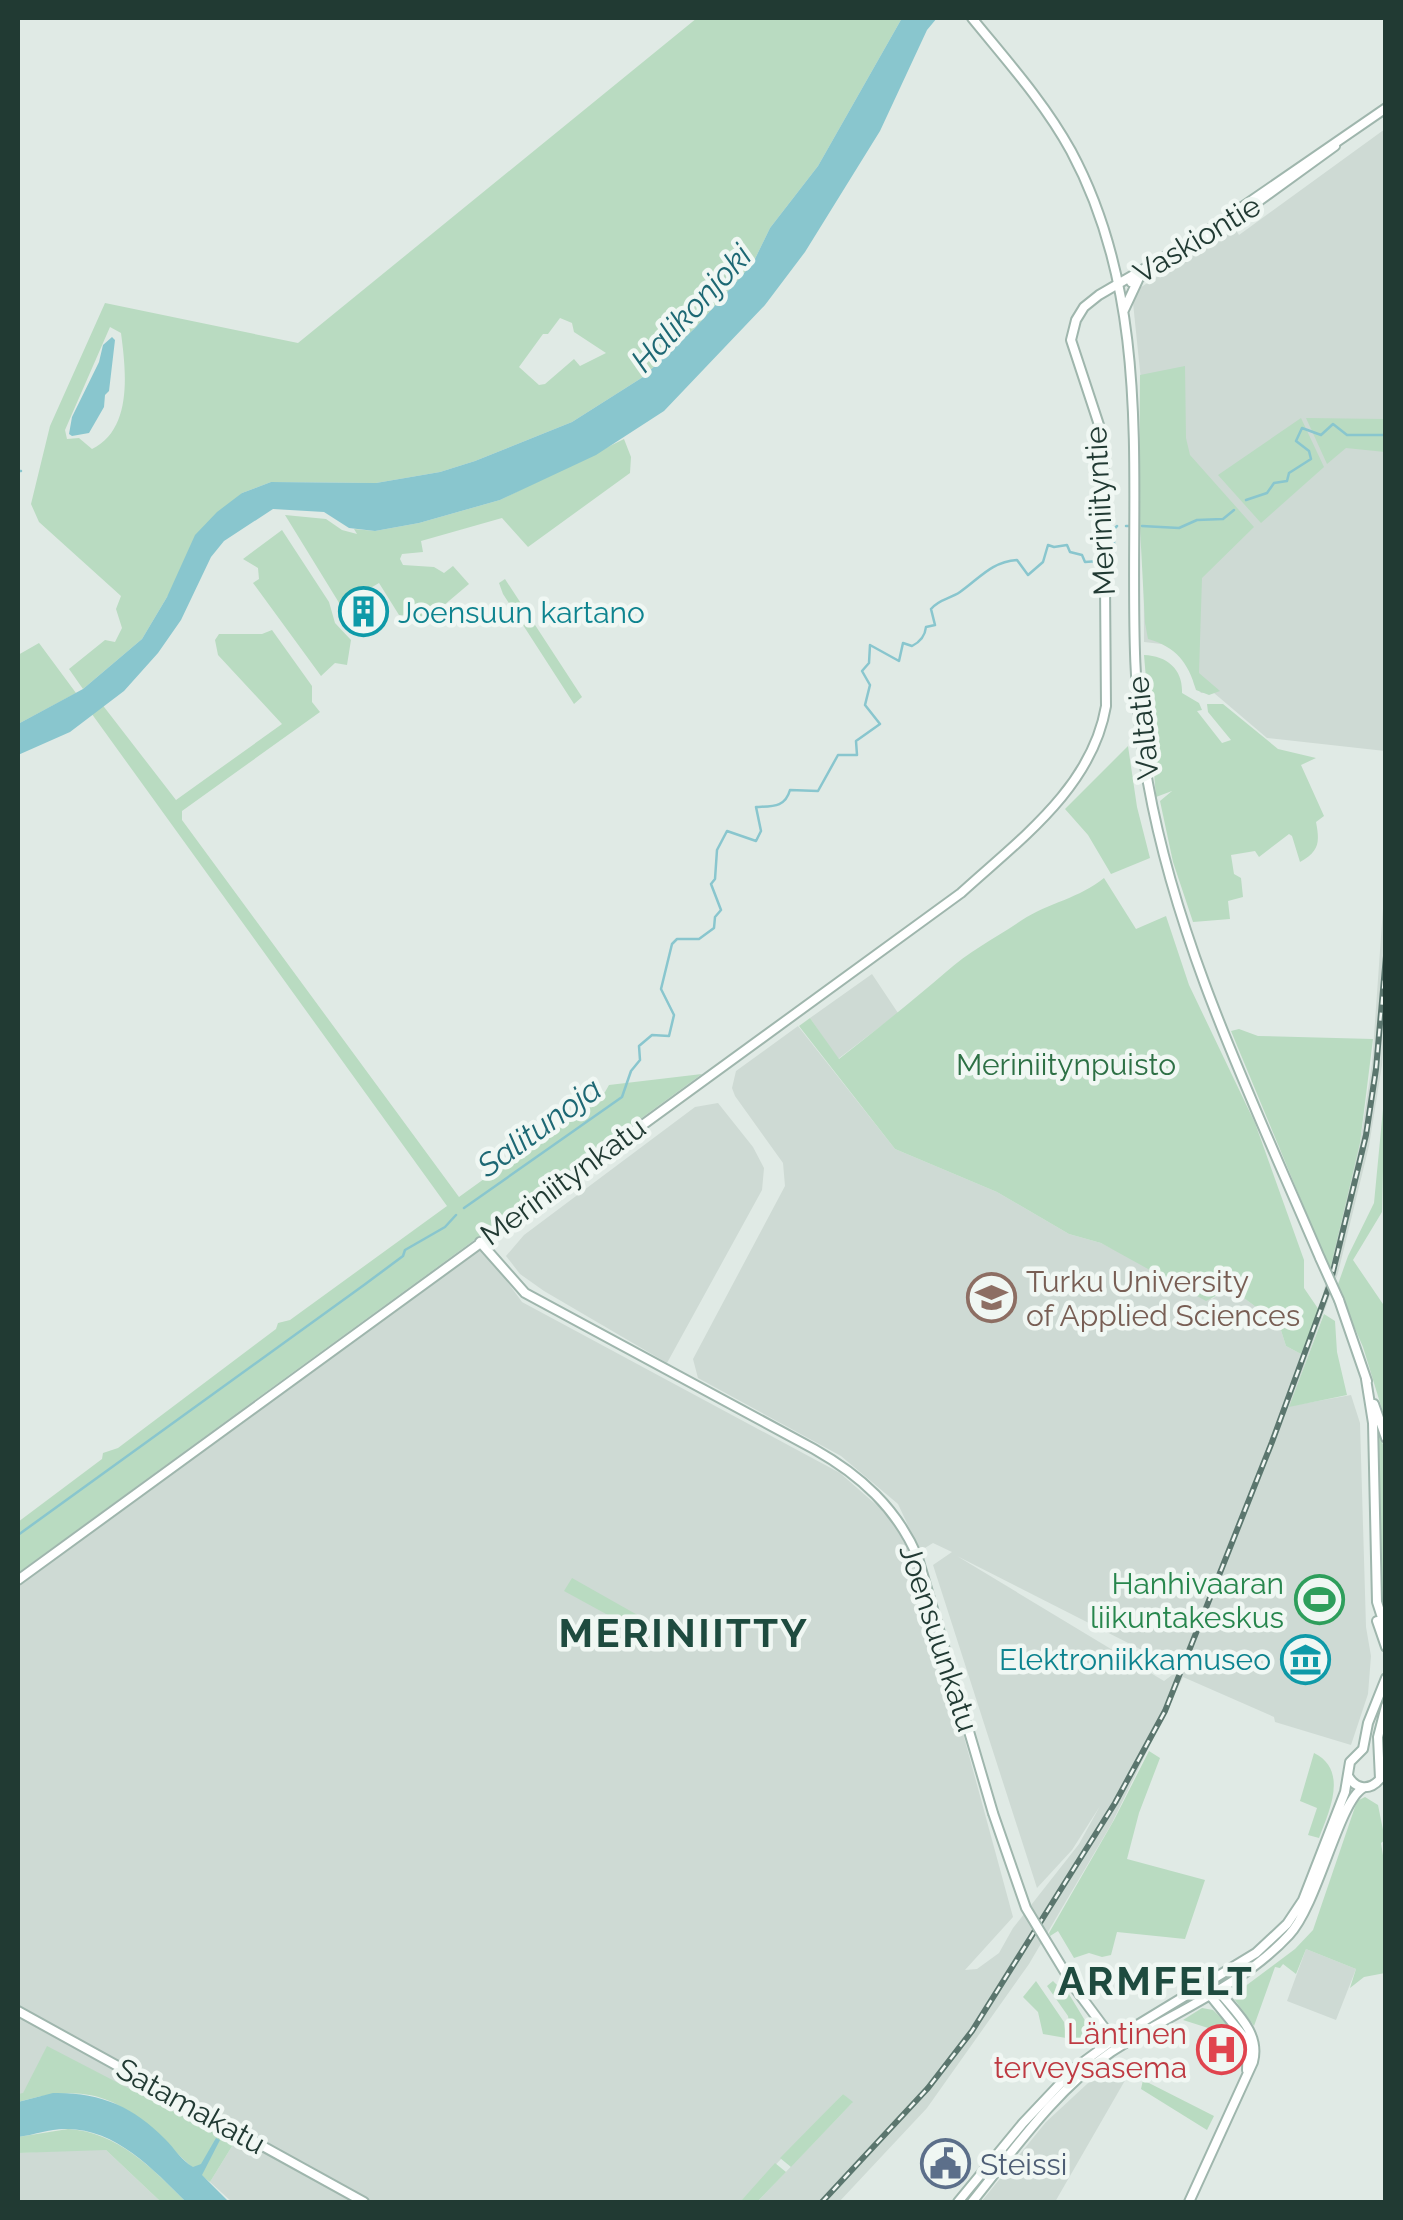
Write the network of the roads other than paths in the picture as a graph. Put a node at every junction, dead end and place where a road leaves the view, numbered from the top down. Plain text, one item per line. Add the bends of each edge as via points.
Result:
1 (972, 18) edge
2 (1386, 108) edge
3 (1341, 139) junction
4 (1138, 280) junction
5 (1120, 285) junction
6 (1124, 310) junction
7 (1090, 761) joint
8 (480, 1242) junction
9 (1366, 1379) junction
10 (1386, 1438) edge
11 (18, 1580) edge
12 (1378, 1602) junction
13 (1386, 1630) edge
14 (1386, 1647) edge
15 (1386, 1678) edge
16 (1386, 1706) edge
17 (1359, 1755) junction
18 (1379, 1762) junction
19 (1348, 1776) junction
20 (1363, 1788) junction
21 (1213, 1992) junction
22 (18, 2011) edge
23 (1116, 2038) junction
24 (1124, 2046) junction
25 (364, 2202) edge
26 (958, 2202) edge
27 (972, 2202) edge
28 (1189, 2202) edge

1 - 5 main road, Valtatie via 1031,89 1073,154
2 - 3 main road, Vaskiontie
3 - 4 main road, Vaskiontie via 1237,218
3 - 5 main road, Vaskiontie
4 - 5 main road, Vaskiontie
4 - 6 main road
5 - 6 main road, Valtatie
5 - 7 main road, Meriniityntie via 1084,307 1072,340 1104,463 1106,706
6 - 9 main road, Valtatie, bridge via 1133,401 1137,711 1159,841 1208,993
7 - 8 main road, Meriniitynkatu via 962,893
8 - 11 main road, Meriniitynkatu
8 - 23 main road, Joensuunkatu, bridge via 525,1293 814,1449 878,1496 920,1564 1026,1908 1074,1987
9 - 10 main road, Valtatie
9 - 12 main road
12 - 13 main road
12 - 14 main road
15 - 17 main road
16 - 18 main road
17 - 18 main road
17 - 19 main road
18 - 20 main road via 1380,1779
19 - 20 main road
19 - 23 main road via 1287,1924 1256,1953
20 - 21 main road via 1350,1801 1300,1921 1276,1948
21 - 24 main road
21 - 28 main road via 1255,2040 1256,2054
22 - 25 main road, Satamakatu
23 - 24 main road, Joensuunkatu
23 - 26 main road via 1062,2080
24 - 27 main road via 1069,2088

